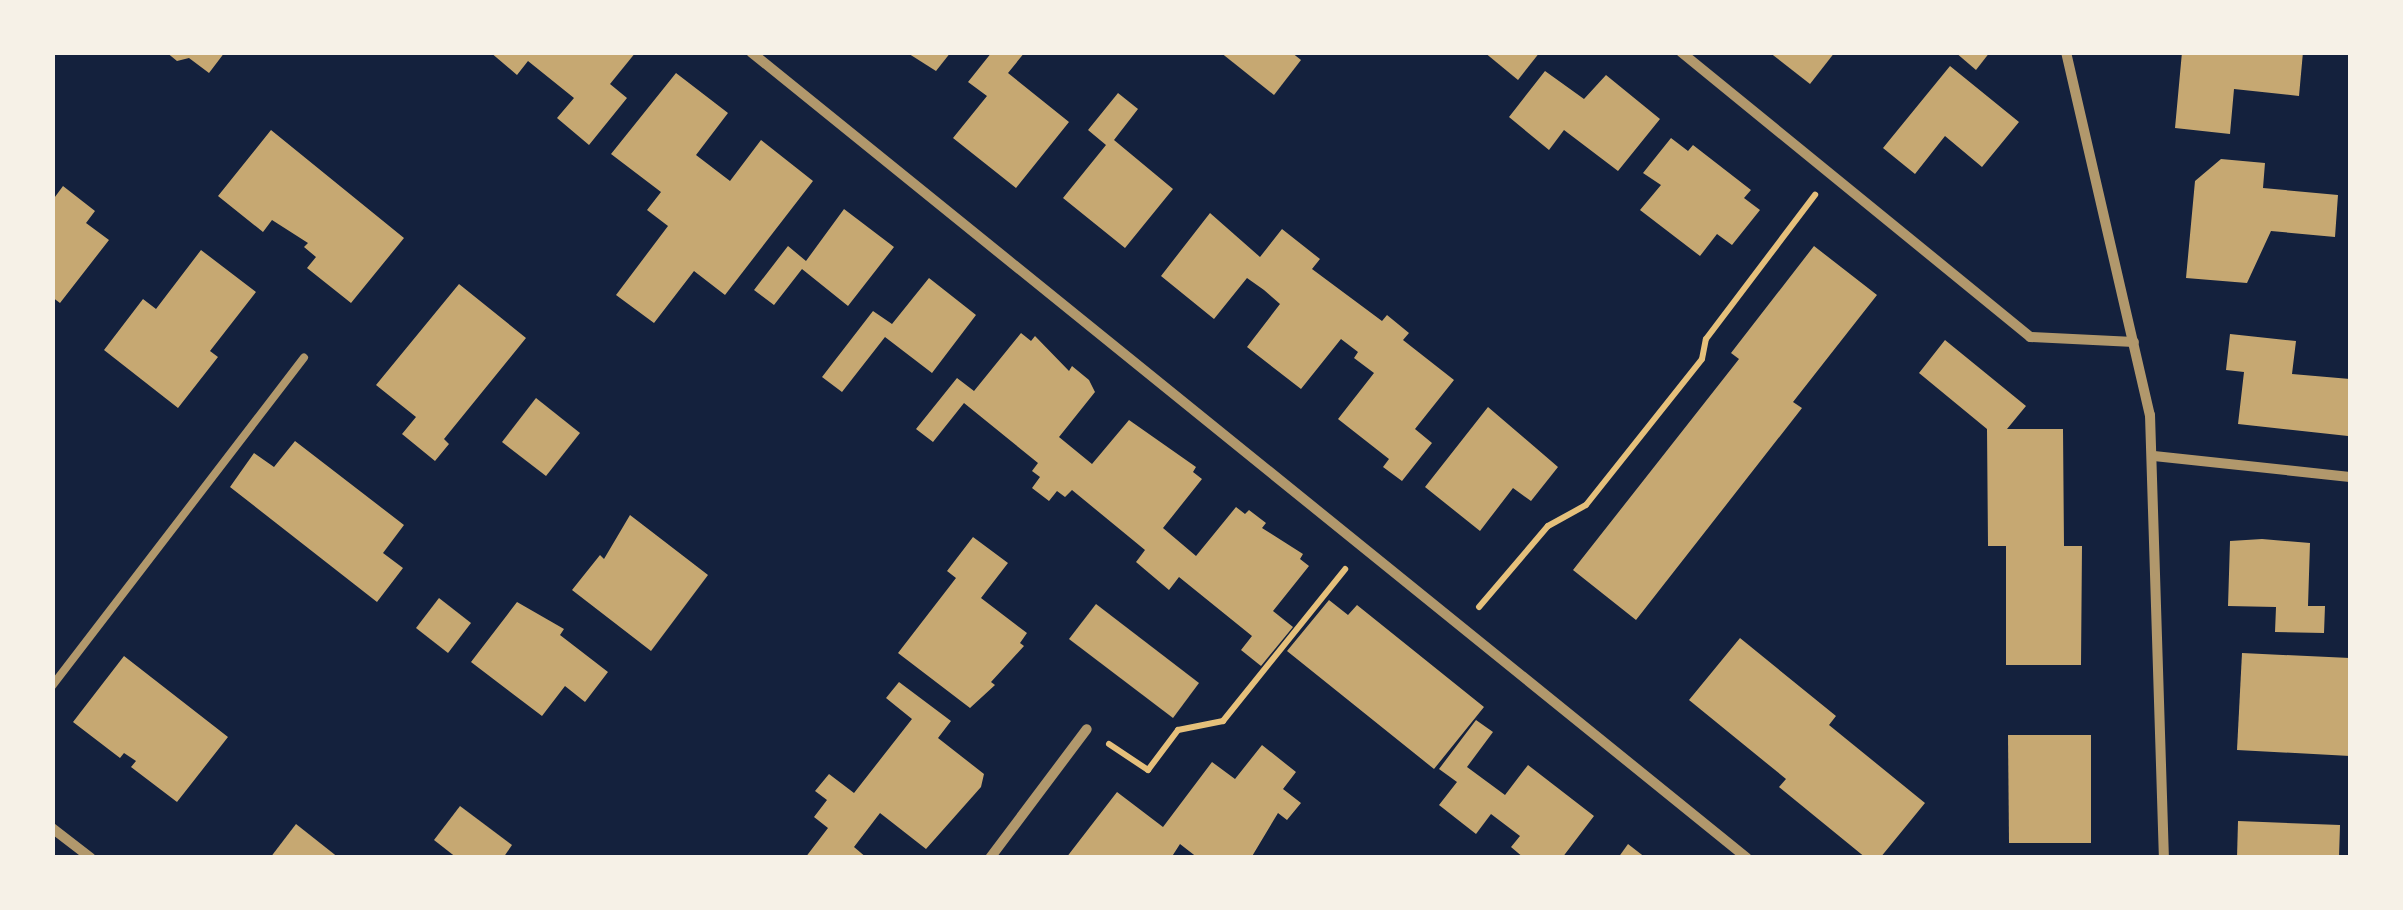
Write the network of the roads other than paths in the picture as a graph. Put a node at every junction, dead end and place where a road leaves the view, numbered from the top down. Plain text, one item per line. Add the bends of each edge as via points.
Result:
1 (751, 52) edge
2 (1681, 52) edge
3 (2066, 52) edge
4 (2134, 342) junction
5 (304, 357) dead end
6 (2154, 456) junction
7 (2350, 477) edge
8 (52, 686) edge
9 (1087, 728) road end
10 (52, 828) edge
11 (91, 858) edge
12 (990, 858) edge
13 (1747, 858) edge
14 (2164, 858) edge

1 - 13 street
2 - 4 street via 2030,337
3 - 4 street
4 - 6 street
5 - 8 lane
6 - 7 street
6 - 14 street
9 - 12 street
10 - 11 street

